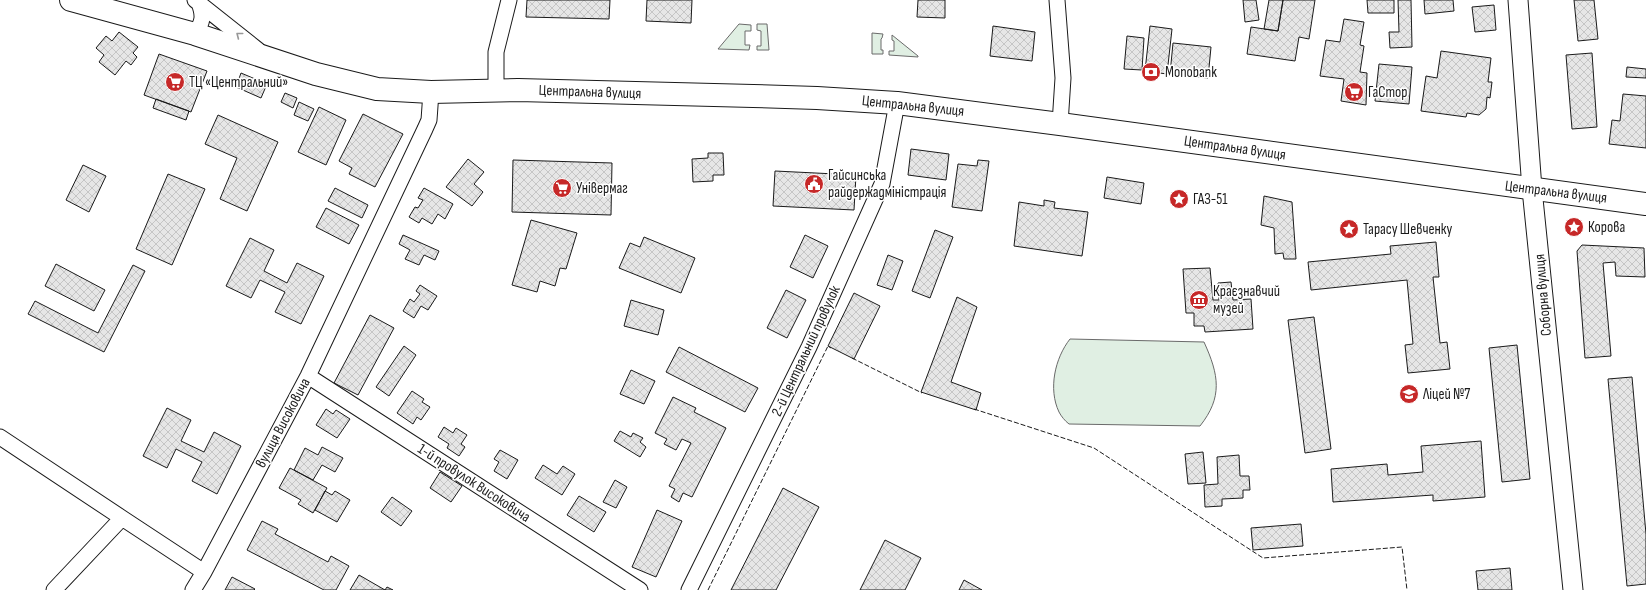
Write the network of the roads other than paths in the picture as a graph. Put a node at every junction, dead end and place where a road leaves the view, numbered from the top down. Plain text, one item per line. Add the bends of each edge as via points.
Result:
1 (71, 0) edge
2 (509, 0) edge
3 (1057, 0) edge
4 (1518, 0) edge
5 (197, 2) edge
6 (195, 34) junction
7 (270, 59) junction
8 (496, 91) junction
9 (431, 92) junction
10 (897, 103) junction
11 (1060, 124) junction
12 (1532, 189) junction
13 (1646, 204) edge
14 (308, 376) junction
15 (0, 437) edge
16 (122, 518) junction
17 (204, 572) junction
18 (54, 590) edge
19 (193, 590) edge
20 (640, 590) edge
21 (689, 590) edge
22 (1573, 590) edge

1 - 6 highway
2 - 8 street via 496,52
3 - 11 street via 1063,78
4 - 12 main road, Соборна вулиця
5 - 6 street, Центральна вулиця via 203,18
7 -> 5 street, Центральна вулиця
6 - 7 highway
7 - 9 highway, Центральна вулиця via 377,90
8 - 9 highway, Центральна вулиця
8 - 10 highway, Центральна вулиця via 818,98
9 - 14 street, вулиця Високовича via 429,120
10 - 11 highway, Центральна вулиця
10 - 21 street, 2-й Центральний провулок via 882,184 809,347
11 - 12 highway, Центральна вулиця
12 - 13 highway, Центральна вулиця
12 - 22 main road, Соборна вулиця
14 - 17 street, вулиця Високовича
14 - 20 street, 1-й провулок Високовича
15 - 16 street
16 - 17 street
16 - 18 street
17 - 19 street, вулиця Високовича

